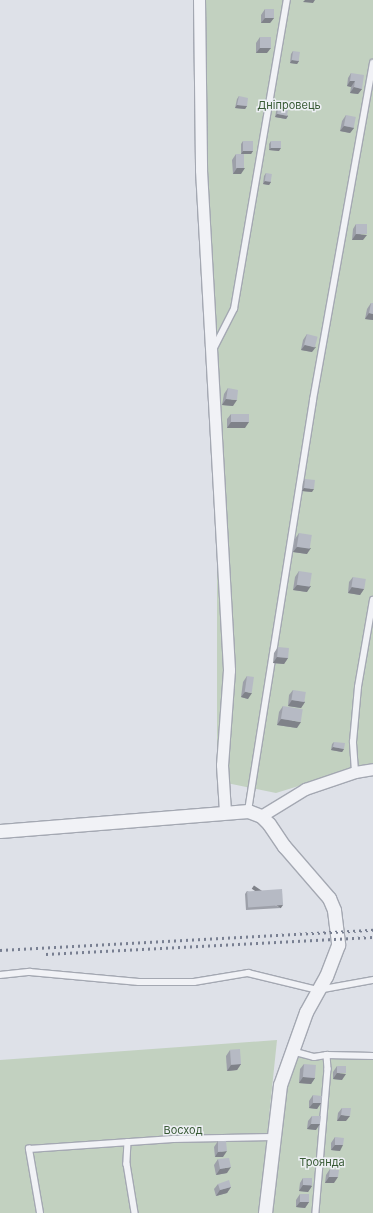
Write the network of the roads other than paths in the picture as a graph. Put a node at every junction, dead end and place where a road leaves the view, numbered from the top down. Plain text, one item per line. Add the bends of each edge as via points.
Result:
1 (199, 0) edge
2 (287, 0) edge
3 (373, 63) edge
4 (212, 353) junction
5 (373, 600) edge
6 (373, 769) edge
7 (355, 772) junction
8 (225, 812) junction
9 (248, 812) junction
10 (261, 816) junction
11 (0, 831) edge
12 (0, 976) edge
13 (372, 979) edge
14 (318, 990) junction
15 (292, 1051) junction
16 (327, 1055) junction
17 (373, 1056) edge
18 (272, 1137) junction
19 (128, 1142) junction
20 (40, 1213) edge
21 (135, 1213) edge
22 (265, 1213) edge
23 (316, 1213) edge

1 - 4 street via 201,170
2 - 4 lane via 234,308
3 - 9 lane via 312,408
4 - 8 street via 212,403 229,670 222,765
5 - 7 lane via 358,687 353,742
6 - 7 street
7 - 10 street via 305,789
8 - 9 street
8 - 11 street
9 - 10 street
10 - 14 street via 320,886 334,910 338,945
12 - 14 lane via 30,972 139,982 186,982 248,973
13 - 14 lane
14 - 15 street
15 - 16 lane via 314,1057
15 - 18 street via 280,1085
16 - 17 lane
16 - 23 lane
18 - 19 lane
18 - 22 street
19 - 20 lane via 30,1149
19 - 21 lane via 127,1164

